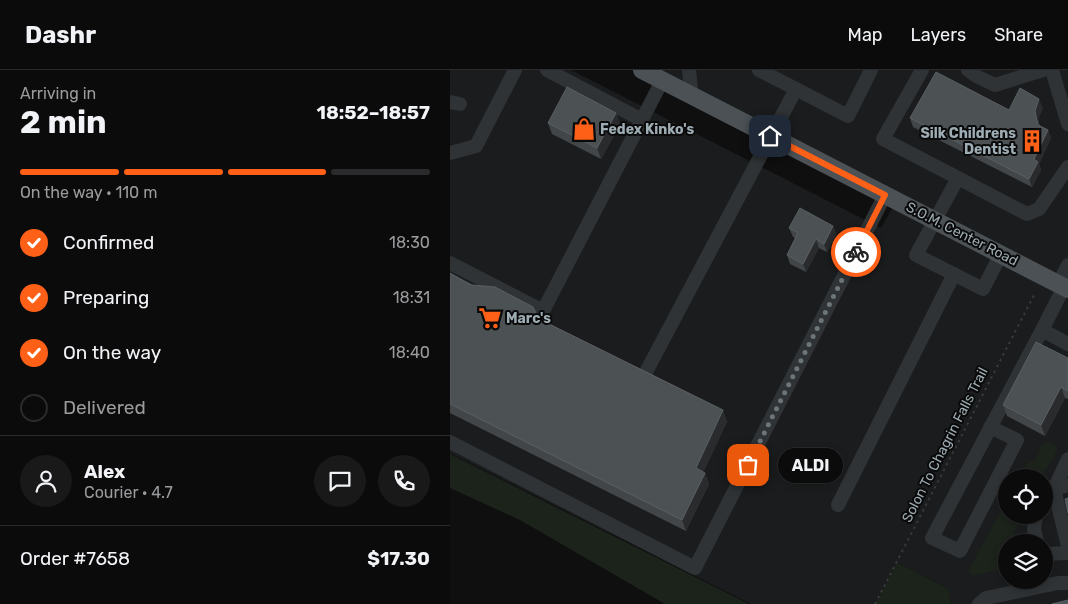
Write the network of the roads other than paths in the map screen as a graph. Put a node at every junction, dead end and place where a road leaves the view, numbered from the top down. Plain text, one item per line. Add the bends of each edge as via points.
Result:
1 (515, 70) edge
2 (547, 70) edge
3 (688, 70) edge
4 (759, 70) edge
5 (871, 70) edge
6 (922, 70) edge
7 (968, 70) edge
8 (1043, 70) edge
9 (1052, 70) edge
10 (653, 74) edge
11 (796, 89) junction
12 (692, 96) junction
13 (642, 120) junction
14 (1068, 124) edge
15 (770, 136) junction
16 (450, 153) edge
17 (1068, 167) edge
18 (958, 178) junction
19 (885, 195) junction
20 (936, 221) junction
21 (1001, 254) junction
22 (450, 264) edge
23 (1068, 265) edge
24 (954, 274) junction
25 (1063, 286) edge
26 (1042, 330) junction
27 (1068, 344) edge
28 (646, 372) edge
29 (990, 427) junction
30 (450, 442) edge
31 (1068, 459) edge
32 (1068, 485) edge
33 (1053, 486) edge
34 (1053, 491) edge
35 (838, 504) dead end
36 (1053, 504) edge
37 (1068, 546) edge
38 (1068, 552) edge
39 (1053, 553) edge
40 (1068, 583) edge
41 (979, 604) edge

1 - 16 lane via 476,146
2 - 13 lane
3 - 12 lane
4 - 11 lane
5 - 11 lane via 848,116
6 - 18 lane via 883,139
7 - 8 lane via 995,85
9 - 14 lane
10 - 12 main road, S.O.M. Center Road
10 - 13 lane
11 - 15 lane
12 - 15 main road, S.O.M. Center Road
13 - 22 lane via 544,311
15 - 19 main road, S.O.M. Center Road
15 - 28 lane
17 - 18 lane via 1039,210 1027,214
18 - 20 lane
19 - 20 main road, S.O.M. Center Road
19 - 30 lane via 695,568
20 - 21 main road, S.O.M. Center Road
20 - 24 lane via 916,255
21 - 24 lane via 983,289
21 - 25 main road, S.O.M. Center Road
23 - 25 lane
24 - 35 lane
25 - 26 lane
26 - 27 lane
26 - 29 lane
29 - 29 lane via 932,538 960,551 1017,440
31 - 33 lane
32 - 34 lane
36 - 37 lane
38 - 39 lane
40 - 41 lane via 986,598

